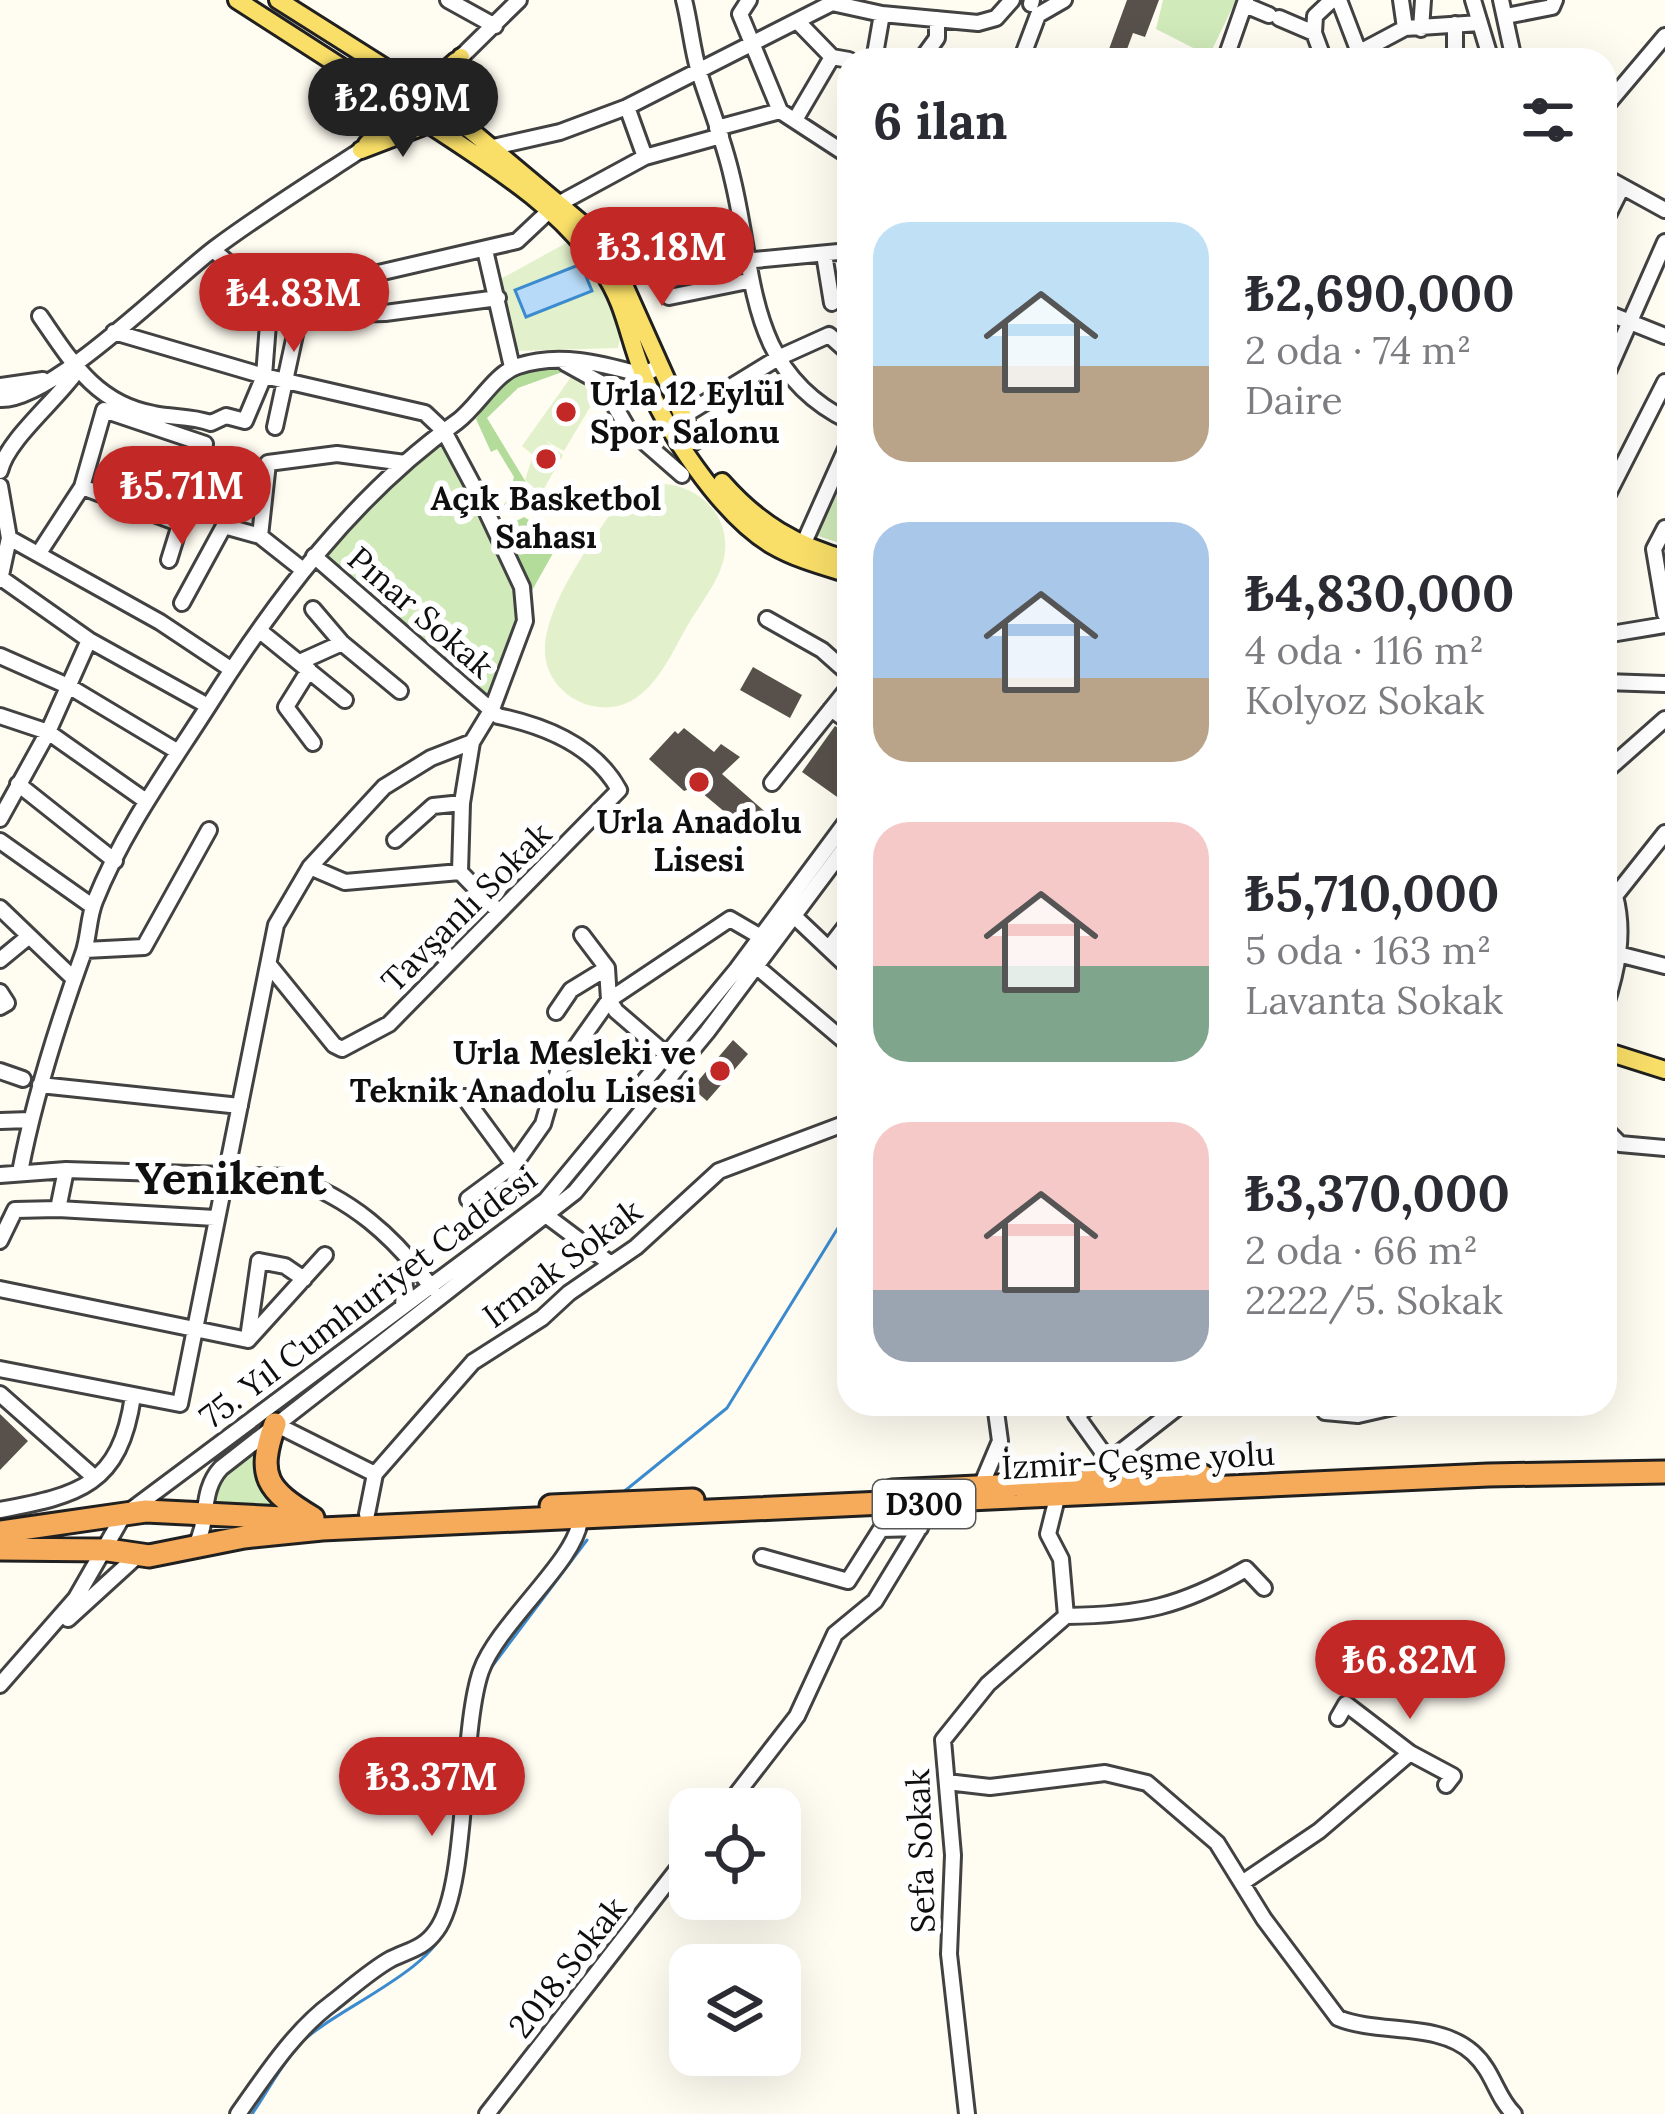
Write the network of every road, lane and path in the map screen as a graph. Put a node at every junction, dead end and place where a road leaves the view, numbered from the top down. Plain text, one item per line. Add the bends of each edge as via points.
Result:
1 (237, 0) edge
2 (278, 0) edge
3 (448, 0) edge
4 (519, 0) edge
5 (684, 0) edge
6 (749, 0) edge
7 (1064, 0) edge
8 (1335, 0) edge
9 (1401, 0) edge
10 (1423, 0) edge
11 (1473, 0) edge
12 (1501, 0) edge
13 (1555, 0) edge
14 (838, 2) edge
15 (1245, 2) edge
16 (1026, 4) edge
17 (882, 14) junction
18 (1506, 16) junction
19 (938, 20) junction
20 (798, 22) junction
21 (1480, 23) junction
22 (1455, 25) junction
23 (495, 26) junction
24 (1413, 28) junction
25 (1314, 33) junction
26 (1665, 36) edge
27 (752, 45) junction
28 (876, 48) edge
29 (930, 48) edge
30 (1022, 48) edge
31 (1229, 48) edge
32 (1320, 48) edge
33 (1356, 48) edge
34 (1375, 48) edge
35 (1455, 48) edge
36 (1487, 48) edge
37 (1512, 48) edge
38 (461, 57) junction
39 (832, 57) junction
40 (837, 58) edge
41 (698, 68) junction
42 (422, 92) junction
43 (1617, 93) edge
44 (438, 103) junction
45 (627, 107) junction
46 (405, 108) junction
47 (780, 111) junction
48 (795, 120) junction
49 (428, 124) junction
50 (719, 132) junction
51 (489, 148) junction
52 (837, 148) edge
53 (361, 150) junction
54 (645, 157) junction
55 (1617, 185) edge
56 (1622, 188) junction
57 (1617, 198) edge
58 (556, 206) junction
59 (1665, 210) edge
60 (741, 234) junction
61 (1665, 242) edge
62 (213, 250) junction
63 (485, 250) junction
64 (837, 252) edge
65 (824, 254) junction
66 (647, 259) dead end
67 (744, 261) junction
68 (748, 281) junction
69 (669, 297) dead end
70 (270, 298) junction
71 (498, 298) junction
72 (832, 303) dead end
73 (40, 316) dead end
74 (1617, 316) edge
75 (1627, 321) junction
76 (114, 332) junction
77 (1665, 336) edge
78 (837, 342) edge
79 (1617, 347) edge
80 (642, 349) junction
81 (778, 358) junction
82 (561, 360) junction
83 (512, 367) junction
84 (611, 367) junction
85 (75, 368) junction
86 (651, 371) junction
87 (264, 376) junction
88 (54, 377) junction
89 (285, 378) junction
90 (1665, 382) edge
91 (0, 386) edge
92 (0, 399) edge
93 (837, 414) edge
94 (680, 418) junction
95 (275, 427) dead end
96 (444, 431) junction
97 (405, 463) junction
98 (837, 469) edge
99 (0, 472) edge
100 (682, 475) dead end
101 (1617, 476) edge
102 (0, 486) edge
103 (82, 487) junction
104 (178, 524) junction
105 (1665, 528) edge
106 (260, 536) junction
107 (9, 538) junction
108 (803, 545) junction
109 (39, 553) junction
110 (314, 556) junction
111 (837, 556) edge
112 (169, 560) dead end
113 (837, 569) edge
114 (303, 571) junction
115 (1, 579) edge
116 (182, 603) dead end
117 (313, 609) dead end
118 (1665, 614) edge
119 (766, 619) dead end
120 (1665, 625) edge
121 (260, 631) junction
122 (1617, 633) edge
123 (89, 640) junction
124 (342, 643) junction
125 (3, 660) edge
126 (837, 663) edge
127 (305, 666) junction
128 (229, 668) junction
129 (1617, 682) edge
130 (1665, 684) edge
131 (70, 687) junction
132 (400, 691) dead end
133 (345, 700) dead end
134 (837, 702) edge
135 (208, 706) junction
136 (492, 709) junction
137 (831, 709) junction
138 (837, 713) edge
139 (0, 716) edge
140 (1665, 719) edge
141 (48, 733) junction
142 (472, 742) junction
143 (313, 743) dead end
144 (175, 750) junction
145 (1617, 761) edge
146 (772, 783) dead end
147 (18, 784) junction
148 (619, 790) joint
149 (146, 801) junction
150 (462, 803) junction
151 (0, 819) edge
152 (209, 830) dead end
153 (1665, 833) edge
154 (837, 834) edge
155 (395, 840) dead end
156 (0, 841) edge
157 (1649, 853) junction
158 (837, 858) edge
159 (1665, 858) edge
160 (115, 861) junction
161 (310, 867) junction
162 (460, 872) junction
163 (1617, 886) edge
164 (92, 906) junction
165 (0, 908) edge
166 (499, 912) junction
167 (794, 916) junction
168 (582, 935) dead end
169 (761, 937) junction
170 (28, 938) junction
171 (837, 938) edge
172 (1617, 946) edge
173 (829, 948) junction
174 (85, 950) junction
175 (1618, 954) junction
176 (837, 956) edge
177 (1617, 958) edge
178 (0, 960) edge
179 (271, 966) junction
180 (756, 966) junction
181 (1665, 966) edge
182 (607, 968) junction
183 (73, 978) junction
184 (0, 992) edge
185 (609, 1000) junction
186 (0, 1007) edge
187 (556, 1012) dead end
188 (837, 1036) edge
189 (667, 1055) junction
190 (1617, 1055) edge
191 (1665, 1070) edge
192 (0, 1071) edge
193 (23, 1079) dead end
194 (40, 1085) junction
195 (464, 1097) dead end
196 (240, 1106) junction
197 (0, 1120) edge
198 (30, 1120) junction
199 (837, 1126) edge
200 (1617, 1141) edge
201 (1665, 1148) edge
202 (514, 1165) junction
203 (66, 1169) junction
204 (20, 1172) junction
205 (0, 1175) edge
206 (226, 1175) junction
207 (468, 1199) dead end
208 (58, 1209) junction
209 (547, 1216) junction
210 (215, 1218) junction
211 (0, 1241) edge
212 (400, 1249) junction
213 (326, 1255) dead end
214 (611, 1264) junction
215 (406, 1265) junction
216 (304, 1279) junction
217 (0, 1288) edge
218 (426, 1288) junction
219 (435, 1303) junction
220 (403, 1306) junction
221 (194, 1328) junction
222 (248, 1340) junction
223 (0, 1369) edge
224 (0, 1394) edge
225 (133, 1396) junction
226 (997, 1416) edge
227 (1077, 1416) edge
228 (1169, 1416) edge
229 (275, 1424) junction
230 (1665, 1459) edge
231 (1107, 1471) junction
232 (1665, 1472) edge
233 (375, 1474) junction
234 (94, 1478) junction
235 (981, 1486) junction
236 (1057, 1498) junction
237 (934, 1504) junction
238 (0, 1510) edge
239 (201, 1513) junction
240 (367, 1514) junction
241 (123, 1516) junction
242 (313, 1518) junction
243 (580, 1520) junction
244 (920, 1528) junction
245 (0, 1532) edge
246 (79, 1548) junction
247 (0, 1549) edge
248 (108, 1550) junction
249 (184, 1552) junction
250 (136, 1557) junction
251 (762, 1557) dead end
252 (95, 1570) junction
253 (1264, 1588) dead end
254 (1066, 1616) junction
255 (20, 1663) junction
256 (0, 1685) edge
257 (1338, 1718) dead end
258 (1410, 1754) junction
259 (947, 1782) junction
260 (1446, 1785) dead end
261 (741, 1788) edge
262 (669, 1880) edge
263 (1242, 1883) junction
264 (1510, 2109) edge
265 (238, 2114) edge
266 (487, 2114) edge
267 (968, 2114) edge
268 (1490, 2114) edge

1 - 46 main road
2 - 42 main road
3 - 23 street
4 - 23 street
5 - 41 street
6 - 27 street via 740,14
7 - 16 street
8 - 25 street via 1315,16
8 - 33 street
9 - 24 street
10 - 24 street
11 - 21 street
12 - 18 street
13 - 18 street
14 - 17 street
14 - 20 street
15 - 25 street
15 - 31 street
16 - 19 street via 978,23
16 - 30 street
17 - 19 street
17 - 28 street
18 - 37 street
19 - 29 street
20 - 27 street
20 - 39 street
21 - 22 street
21 - 36 street
22 - 24 street
22 - 35 street
23 - 38 street
24 - 34 street
25 - 32 street
26 - 43 street
27 - 41 street
27 - 47 street
38 - 42 main road
38 - 44 main road
39 - 40 street
39 - 48 street
41 - 45 street
41 - 50 street
42 - 44 main road
42 - 46 main road
44 - 49 main road
44 - 51 main road
45 - 51 street
45 - 54 street
46 - 49 main road via 413,123
46 - 53 main road
47 - 48 street
47 - 50 street
48 - 52 street
49 - 53 main road
49 - 58 main road
50 - 54 street
50 - 60 street
51 - 58 main road
53 - 62 street
54 - 58 street
55 - 56 street
56 - 57 street
56 - 59 street
58 - 63 street via 517,241
58 - 80 main road via 620,276
60 - 66 street
60 - 67 street
61 - 75 street
62 - 70 street
62 - 76 street
63 - 70 street
63 - 71 street
64 - 65 street
65 - 67 street
65 - 72 street
67 - 68 street
68 - 69 street
68 - 81 street
70 - 87 street
71 - 83 street
71 - 89 street via 307,315 298,321
73 - 85 street
74 - 75 street
75 - 77 street
75 - 79 street
76 - 85 street
76 - 87 street
78 - 81 street via 829,335
80 - 84 street
80 - 86 main road
81 - 93 street via 800,391
81 - 94 street
82 - 83 street
82 - 84 street
82 - 100 street via 601,383 627,427
83 - 96 street
84 - 86 street
85 - 87 street via 131,409 211,423 226,416 244,421
85 - 88 street
85 - 99 street via 52,407 5,452
86 - 94 main road
86 - 113 main road via 701,473 729,509 770,544
87 - 89 street
88 - 91 street
88 - 92 street via 26,398
89 - 95 street
89 - 96 street via 425,413
90 - 101 street
94 - 108 main road via 743,507
96 - 97 street
96 - 136 street via 522,587 525,621
97 - 106 street via 337,454 268,464
97 - 110 street
98 - 108 street
102 - 107 street
103 - 104 street
103 - 104 street via 104,410 205,444
103 - 109 street
104 - 112 street
105 - 118 street via 1654,549
106 - 114 street, Pınar Sokak
106 - 116 street, Pınar Sokak via 224,526
107 - 109 street
107 - 115 street
108 - 111 main road
109 - 128 street
110 - 114 street
110 - 136 street, Pınar Sokak
114 - 121 street
115 - 123 street
117 - 124 street
119 - 126 street
120 - 122 street
121 - 127 street
121 - 128 street
123 - 131 street
123 - 135 street
124 - 127 street
124 - 132 street
125 - 131 street
127 - 133 street
127 - 143 street via 286,707
128 - 135 street
129 - 130 street
131 - 141 street
131 - 144 street
134 - 137 street
135 - 144 street
136 - 142 street
136 - 148 street, Pınar Sokak via 570,741 609,771
137 - 138 street
137 - 146 street
139 - 141 street
140 - 145 street
141 - 147 street
141 - 149 street
142 - 150 street
142 - 161 street via 384,787
144 - 149 street
147 - 151 street
147 - 160 street
148 - 166 street, Tavşanlı Sokak
149 - 160 street
150 - 155 street via 433,806
150 - 162 street
152 - 174 street via 144,947
153 - 157 street
154 - 169 street, 75. Yıl Cumhuriyet Caddesi
156 - 164 street
157 - 159 street
157 - 163 street
158 - 167 street, 75. Yıl Cumhuriyet Caddesi
160 - 164 street
161 - 162 street via 344,882
161 - 179 street via 276,925
162 - 166 street
164 - 174 street
165 - 170 street
166 - 179 street, Tavşanlı Sokak via 389,1024 338,1047
167 - 173 street
167 - 180 street, 75. Yıl Cumhuriyet Caddesi
168 - 182 street
169 - 185 street via 730,919
169 - 189 street, 75. Yıl Cumhuriyet Caddesi
170 - 178 street
170 - 183 street
171 - 173 street
172 - 175 street
173 - 176 street
174 - 183 street
175 - 177 street
175 - 181 street
179 - 196 street
180 - 188 street
180 - 209 street, 75. Yıl Cumhuriyet Caddesi via 614,1146
182 - 185 street
182 - 187 street
183 - 194 street
184 - 186 street via 7,1003
185 - 189 street
185 - 202 street via 558,1072 543,1124
189 - 218 street, 75. Yıl Cumhuriyet Caddesi via 546,1200
190 - 191 main road
192 - 193 street
194 - 196 street
194 - 198 street
195 - 202 street
196 - 206 street
197 - 198 street
198 - 204 street
199 - 214 street, Irmak Sokak via 719,1171
200 - 201 street
202 - 207 street
203 - 204 street
203 - 206 street
203 - 208 street
204 - 205 street
206 - 210 street
206 - 212 street via 289,1177 324,1189
208 - 210 street
208 - 211 street via 15,1210
209 - 214 street
209 - 219 street, 75. Yıl Cumhuriyet Caddesi
210 - 221 street
212 - 215 street
212 - 218 street
213 - 216 street
214 - 233 street, Irmak Sokak via 472,1362
215 - 218 street
215 - 220 street
216 - 222 street
216 - 222 street via 259,1262
217 - 221 street
218 - 219 street
218 - 220 street, 75. Yıl Cumhuriyet Caddesi
219 - 229 street, 75. Yıl Cumhuriyet Caddesi
220 - 241 street, 75. Yıl Cumhuriyet Caddesi
221 - 222 street
221 - 225 street via 180,1404
223 - 225 street
224 - 234 street
225 - 234 street via 124,1439
226 - 235 street via 1000,1441
227 - 231 street
228 - 231 street
229 - 233 street
229 - 239 street, 75. Yıl Cumhuriyet Caddesi via 212,1478
229 - 242 highway via 267,1480
230 - 231 highway, İzmir-Çeşme yolu / D300
231 - 235 highway, İzmir-Çeşme yolu / D300
232 - 236 highway, İzmir-Çeşme yolu / D300
233 - 240 street, Irmak Sokak
234 - 238 street via 69,1497
235 - 240 highway, İzmir-Çeşme yolu / D300
236 - 237 highway, İzmir-Çeşme yolu / D300
236 - 254 street via 1048,1534 1061,1559
237 - 243 highway, İzmir-Çeşme yolu / D300
237 - 244 street
239 - 241 highway, D300
239 - 242 highway, İzmir-Çeşme yolu / D300
239 - 249 street, 75. Yıl Cumhuriyet Caddesi via 200,1539
240 - 242 highway, İzmir-Çeşme yolu / D300
241 - 245 highway, D300
241 - 248 street
243 - 249 highway, İzmir-Çeşme yolu / D300 via 322,1529
243 - 265 street via 572,1548 505,1630 479,1676 440,1927 328,2006
244 - 251 street via 881,1529 848,1581
244 - 261 street via 874,1601 835,1634 797,1716
246 - 247 highway, D300
246 - 248 highway, D300
246 - 252 street
248 - 250 highway, D300
248 - 252 street
249 - 250 highway, D300
250 - 255 street
252 - 255 street
253 - 254 street via 1246,1570 1136,1615
254 - 259 street, Sefa Sokak via 988,1684 943,1741
255 - 256 street
257 - 258 street via 1346,1704
258 - 260 street via 1453,1777
258 - 263 street
259 - 263 street via 990,1786 1105,1773 1147,1783 1217,1843
259 - 267 street, Sefa Sokak via 949,1954
262 - 266 street, 2018.Sokak
263 - 264 street via 1338,2018 1468,2048
264 - 268 street

